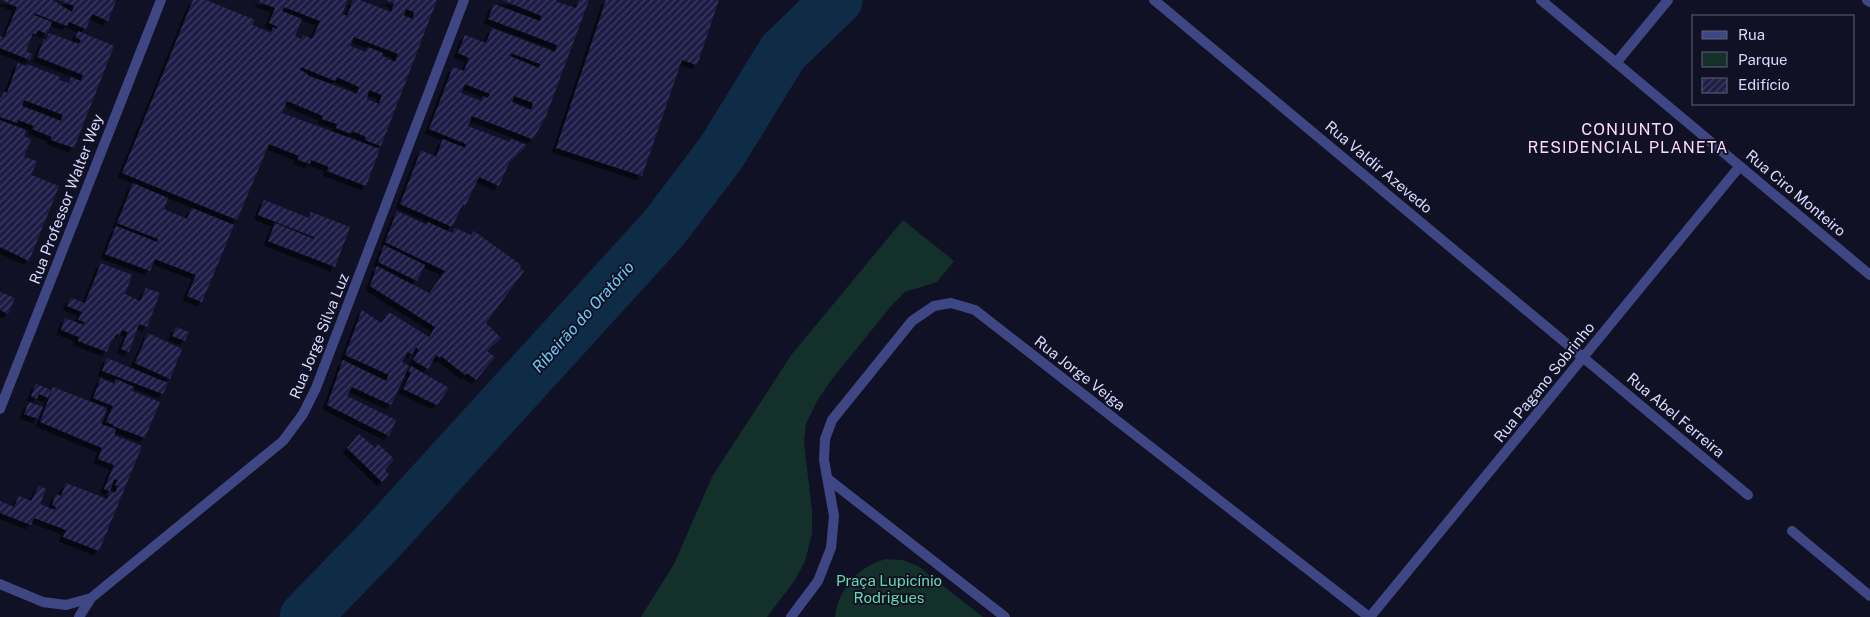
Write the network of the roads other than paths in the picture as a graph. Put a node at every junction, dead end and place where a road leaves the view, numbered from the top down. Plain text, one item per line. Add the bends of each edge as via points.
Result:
1 (161, 0) edge
2 (464, 0) edge
3 (1154, 0) edge
4 (1541, 0) edge
5 (1668, 0) edge
6 (1616, 63) junction
7 (1740, 166) junction
8 (1870, 275) edge
9 (1584, 358) junction
10 (0, 409) edge
11 (828, 478) junction
12 (1748, 495) dead end
13 (1792, 531) dead end
14 (0, 584) edge
15 (1870, 596) edge
16 (90, 598) junction
17 (79, 617) edge
18 (791, 617) edge
19 (1005, 617) edge
20 (1369, 617) edge

1 - 10 street, Rua Professor Walter Wey
2 - 16 street, Rua Jorge Silva Luz via 316,388 302,414 283,441
3 - 9 street, Rua Valdir Azevedo
4 - 6 street, Rua Ciro Monteiro
5 - 6 street
6 - 7 street, Rua Ciro Monteiro
7 - 8 street, Rua Ciro Monteiro
7 - 9 street, Rua Pagano Sobrinho
9 - 12 street, Rua Abel Ferreira
9 - 20 street, Rua Pagano Sobrinho
11 - 18 street, Rua Jorge Veiga via 834,516 831,548 818,582
11 - 19 street
11 - 20 street, Rua Jorge Veiga via 824,460 825,439 832,420 912,321 934,306 951,303 975,310
13 - 15 street
14 - 16 street, Rua Jorge Silva Luz via 43,602 66,605
16 - 17 street

